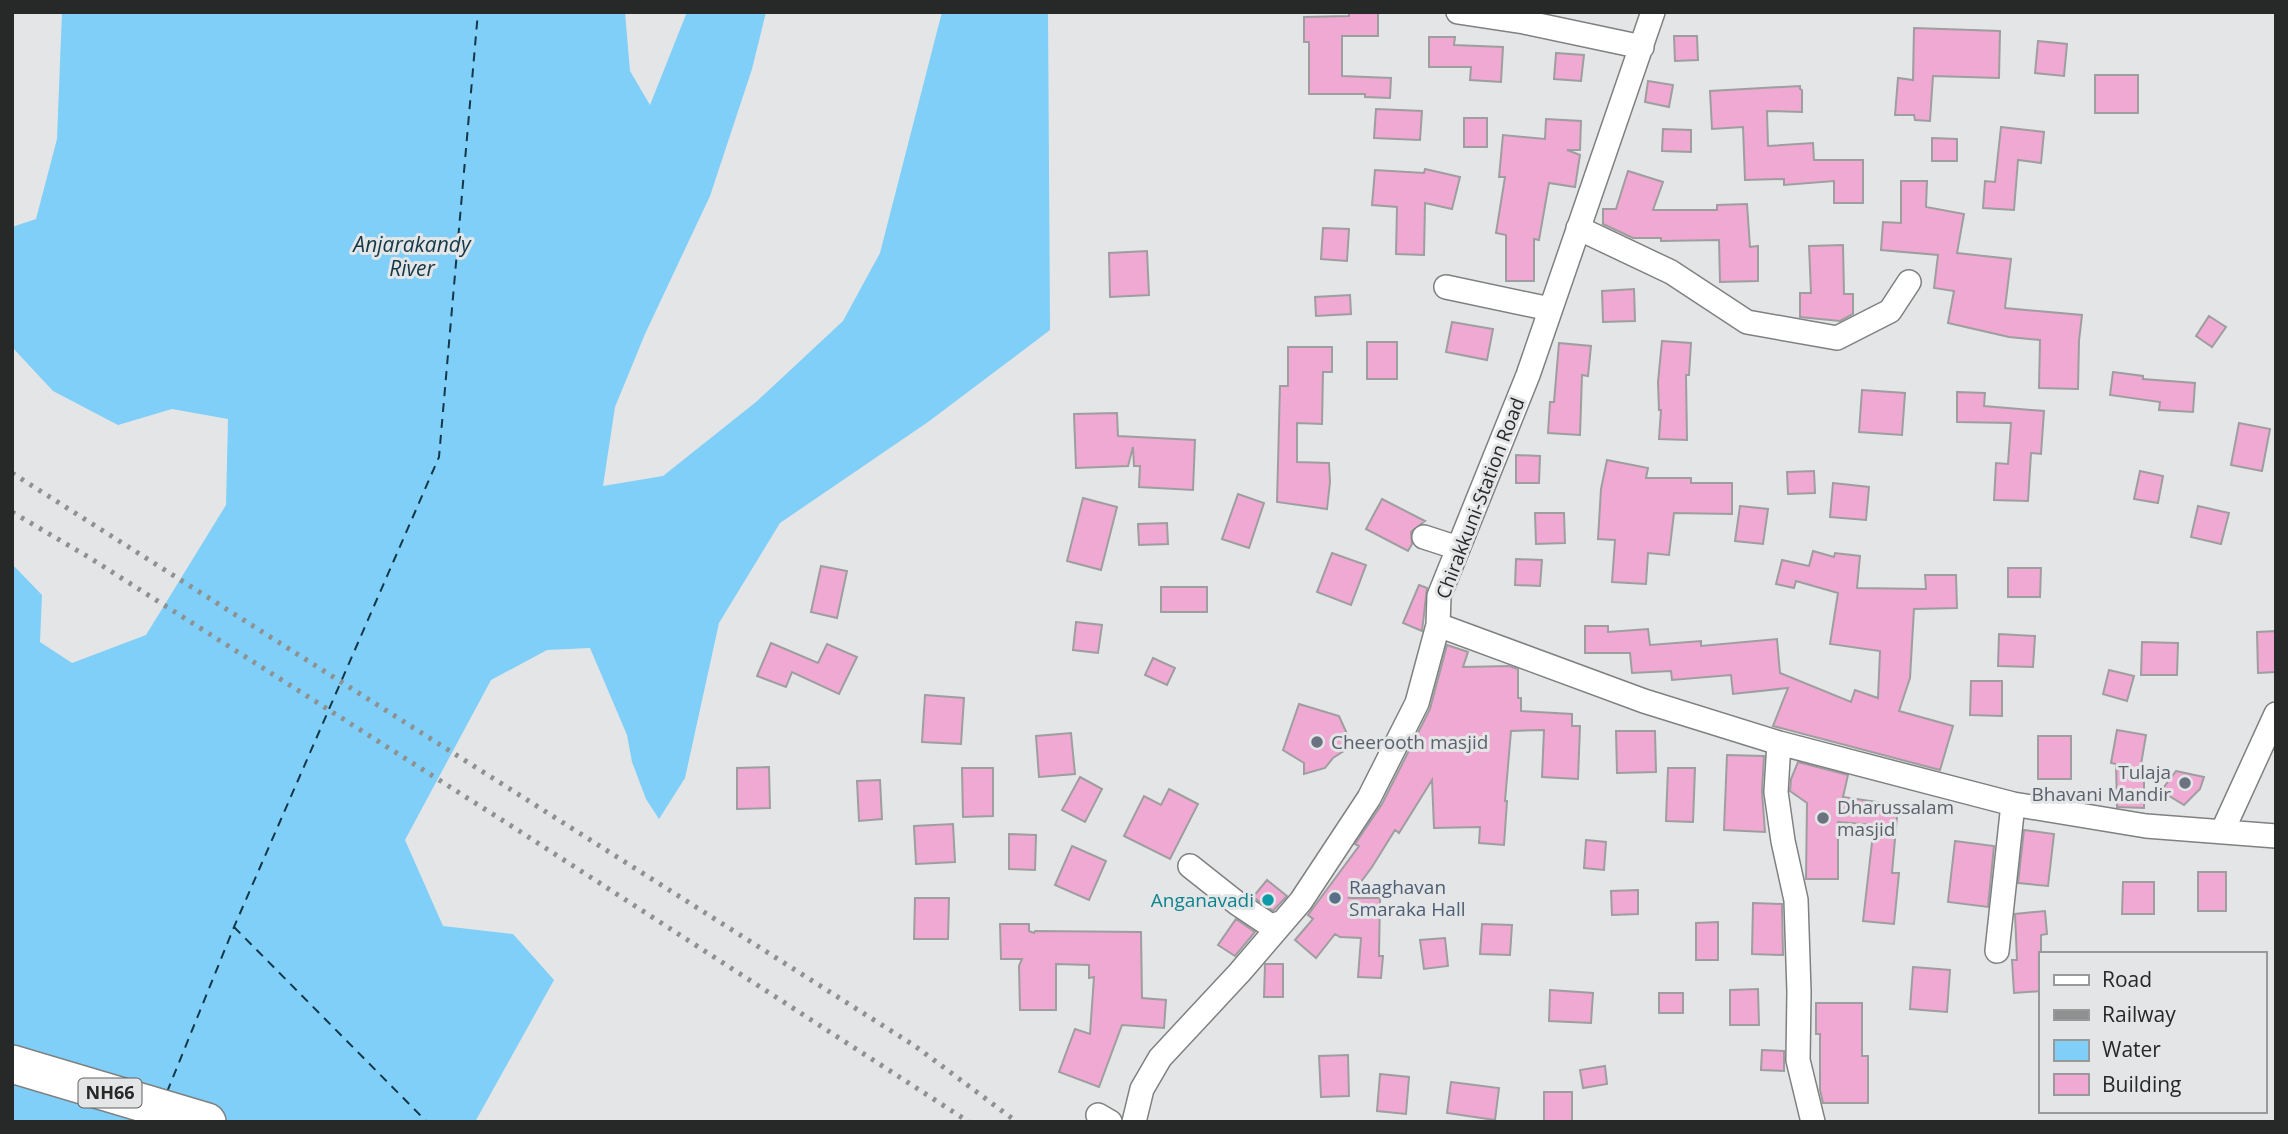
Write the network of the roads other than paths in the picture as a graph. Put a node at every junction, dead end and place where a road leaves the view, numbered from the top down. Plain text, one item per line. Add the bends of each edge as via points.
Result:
1 (1458, 12) edge
2 (1653, 12) edge
3 (1642, 47) junction
4 (1578, 228) junction
5 (1909, 282) dead end
6 (1446, 287) dead end
7 (1550, 309) junction
8 (1424, 537) dead end
9 (1458, 548) junction
10 (1438, 625) junction
11 (2276, 714) edge
12 (1779, 743) junction
13 (2013, 804) junction
14 (2222, 832) junction
15 (2276, 836) edge
16 (1190, 866) dead end
17 (1283, 922) junction
18 (1997, 951) dead end
19 (12, 1064) edge
20 (207, 1122) edge
21 (1133, 1122) edge
22 (1813, 1122) edge

1 - 3 street
2 - 3 street, Chirakkuni-Station Road
3 - 4 street, Chirakkuni-Station Road via 1587,179
4 - 5 street via 1671,272 1747,322 1837,338 1890,310
4 - 7 street, Chirakkuni-Station Road
6 - 7 street
7 - 9 street, Chirakkuni-Station Road
8 - 9 street
9 - 10 street, Chirakkuni-Station Road via 1439,596
10 - 12 street via 1644,701
10 - 17 street, Chirakkuni-Station Road via 1417,703 1369,798
11 - 14 street
12 - 13 street
12 - 22 street via 1776,792 1796,900 1798,1060
13 - 14 street via 2146,826
13 - 18 street
14 - 15 street
16 - 17 street via 1271,926
17 - 21 street, Chirakkuni-Station Road via 1160,1058 1142,1088
19 - 20 main road, NH66

